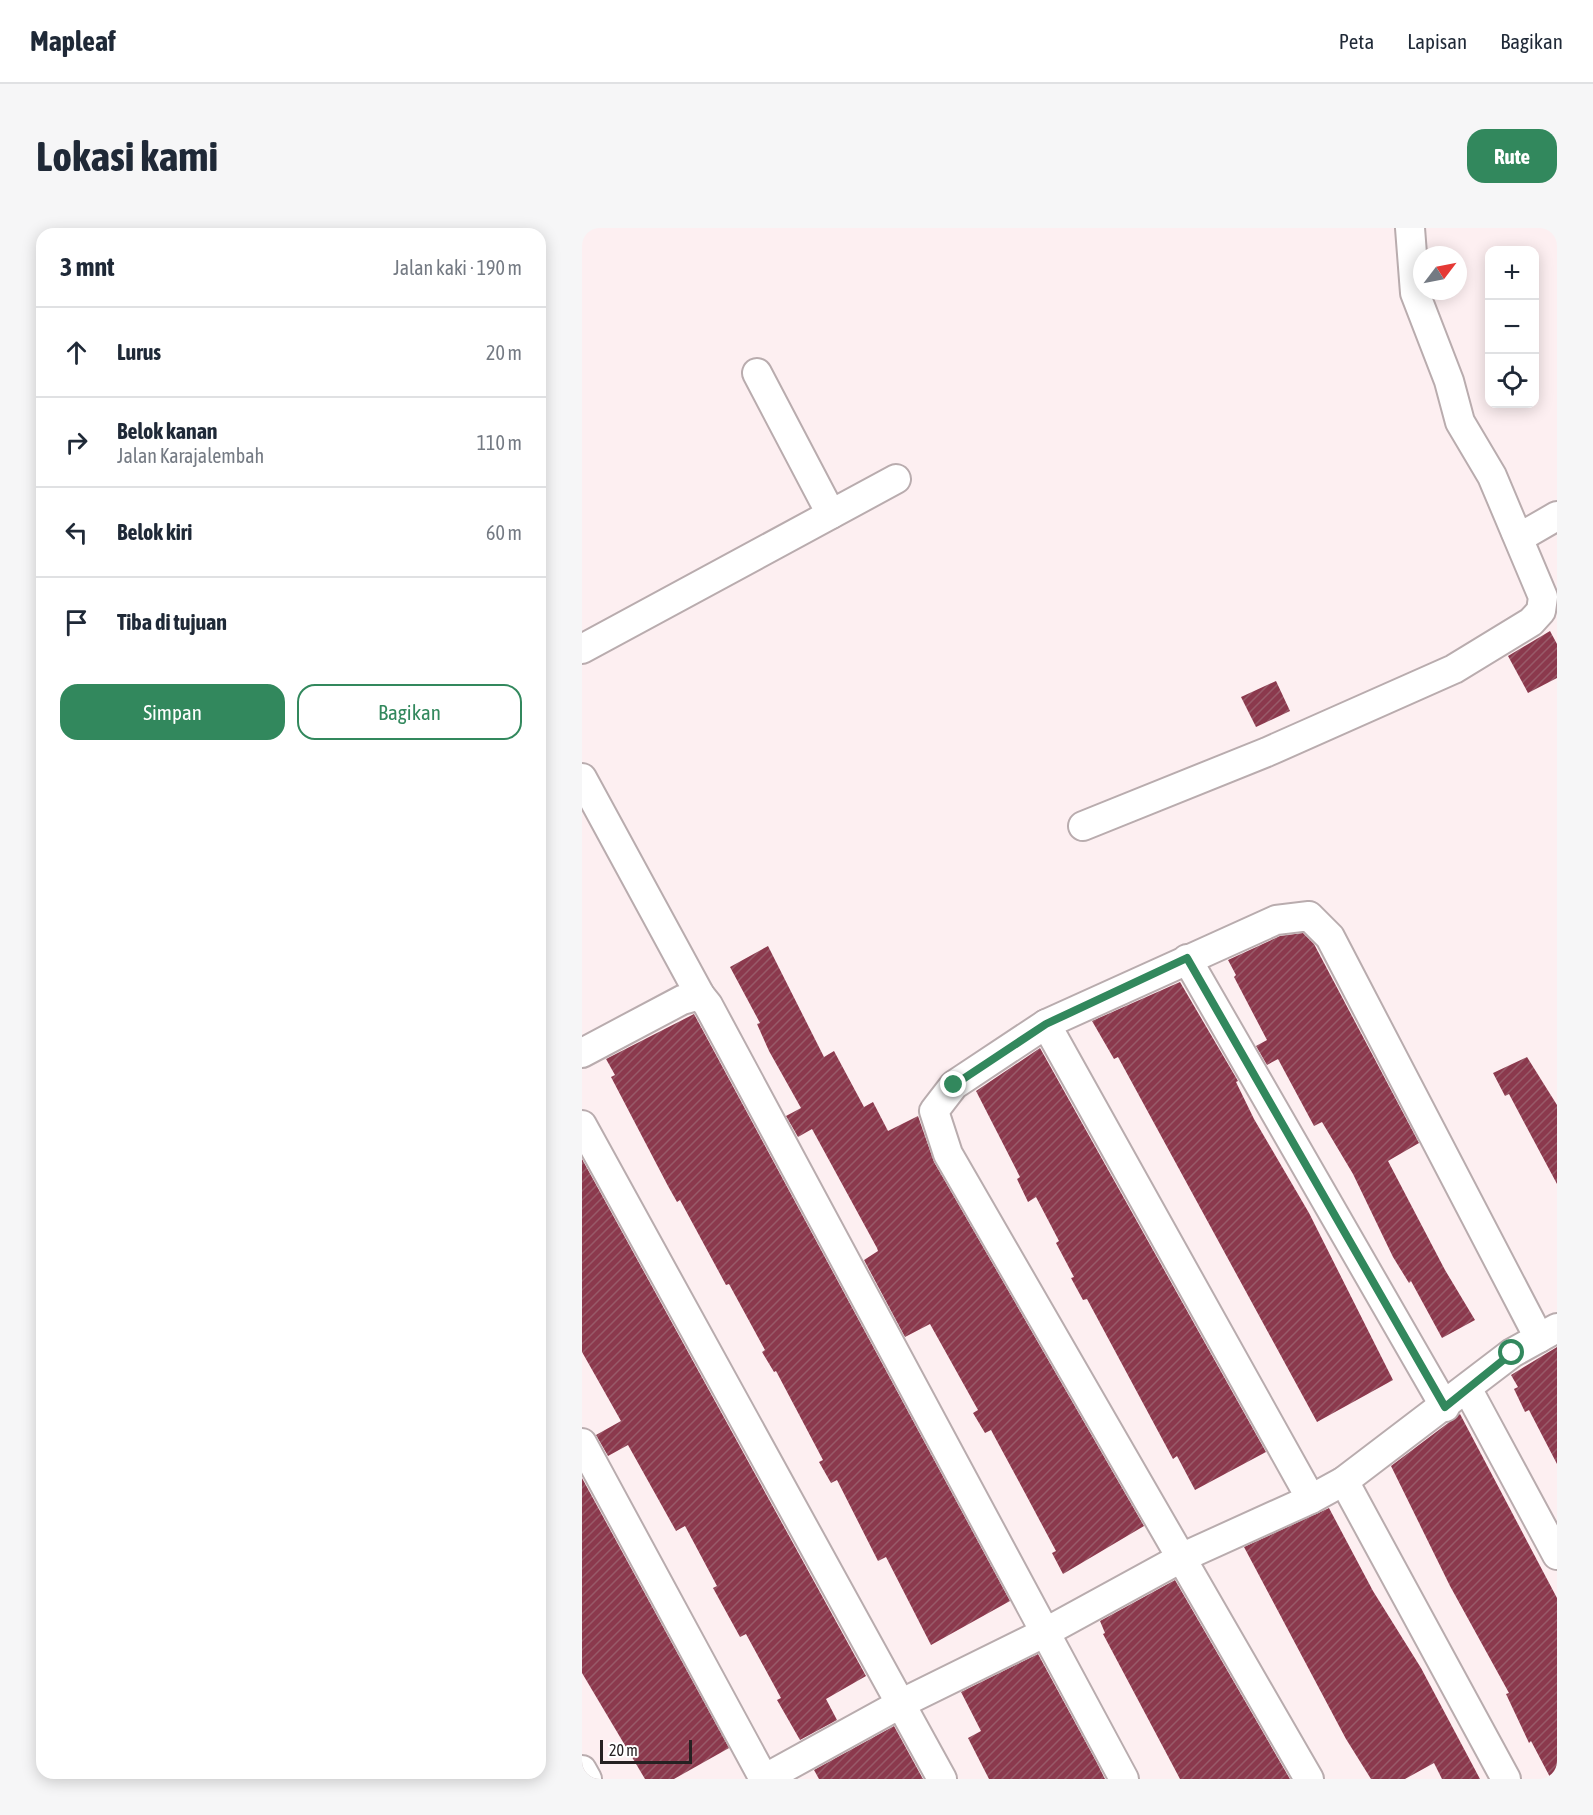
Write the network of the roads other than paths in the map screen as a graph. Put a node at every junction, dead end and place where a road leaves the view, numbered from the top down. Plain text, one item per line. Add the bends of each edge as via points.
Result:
1 (1410, 228) edge
2 (757, 373) dead end
3 (896, 479) dead end
4 (831, 514) junction
5 (1557, 516) edge
6 (1516, 532) junction
7 (582, 649) edge
8 (582, 778) edge
9 (1083, 826) dead end
10 (1187, 958) junction
11 (700, 995) junction
12 (1046, 1024) junction
13 (582, 1053) edge
14 (582, 1125) edge
15 (1550, 1338) edge
16 (1468, 1390) junction
17 (1445, 1407) junction
18 (582, 1443) edge
19 (1344, 1481) junction
20 (1311, 1499) junction
21 (1557, 1555) edge
22 (1183, 1557) junction
23 (1044, 1633) junction
24 (902, 1703) junction
25 (582, 1770) edge
26 (587, 1779) edge
27 (764, 1779) edge
28 (942, 1779) edge
29 (1124, 1779) edge
30 (1309, 1779) edge
31 (1506, 1779) edge

1 - 6 street via 1415,293 1427,328 1449,381 1460,422 1492,476
2 - 4 street
3 - 4 street
4 - 7 street
5 - 6 street via 1529,532
6 - 9 street via 1543,597 1541,611 1531,622 1454,669 1268,752
8 - 11 street
10 - 12 street
10 - 15 street via 1276,920 1309,916 1330,937
10 - 17 street
11 - 13 street via 682,1000
11 - 23 street
12 - 20 street
12 - 22 street via 954,1085 934,1111 948,1154
14 - 24 street
15 - 16 street via 1505,1358
16 - 17 street
16 - 21 street
17 - 19 street
18 - 27 street
19 - 20 street
19 - 31 street
20 - 22 street
22 - 23 street
22 - 30 street
23 - 24 street
23 - 29 street
24 - 27 street
24 - 28 street
25 - 26 street

